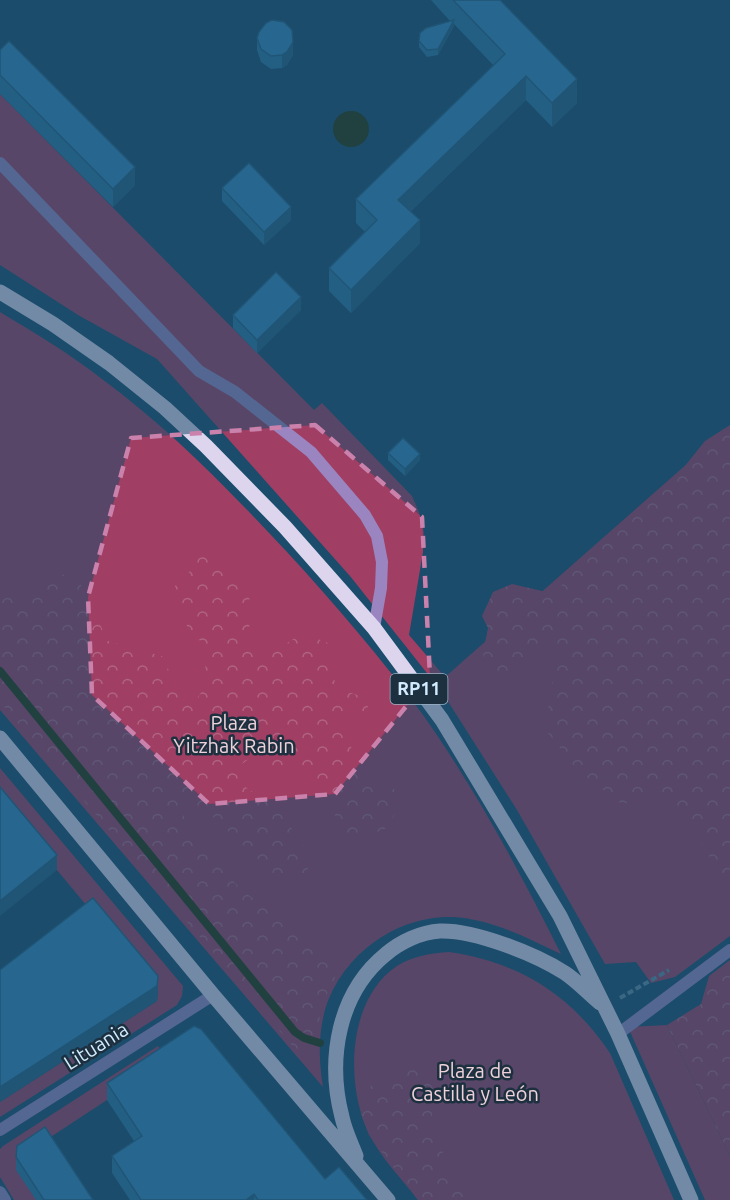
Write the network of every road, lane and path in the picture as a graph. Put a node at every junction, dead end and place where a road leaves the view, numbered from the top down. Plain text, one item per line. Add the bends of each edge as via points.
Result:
1 (0, 163) edge
2 (0, 292) edge
3 (374, 628) junction
4 (0, 738) edge
5 (730, 950) edge
6 (672, 968) dead end
7 (213, 995) junction
8 (604, 1007) junction
9 (618, 1034) junction
10 (0, 1130) edge
11 (362, 1169) junction
12 (0, 1192) edge
13 (5, 1200) edge
14 (388, 1200) edge
15 (691, 1200) edge

1 - 3 street via 199,371 235,392 311,452 365,515 377,536 382,562
2 - 3 main road, RP11 via 109,363 165,408 285,527
3 - 8 main road, RP11 via 442,720 482,783 560,916
4 - 7 main road
5 - 9 street
6 - 8 path
7 - 10 street, Lituania
7 - 11 main road
8 - 9 main road, RP11
8 - 11 main road via 567,975 541,959 475,936 439,931 413,937 394,948 375,963 350,998 337,1046 335,1074 342,1119
9 - 15 main road, RP11
11 - 14 main road
12 - 13 street

